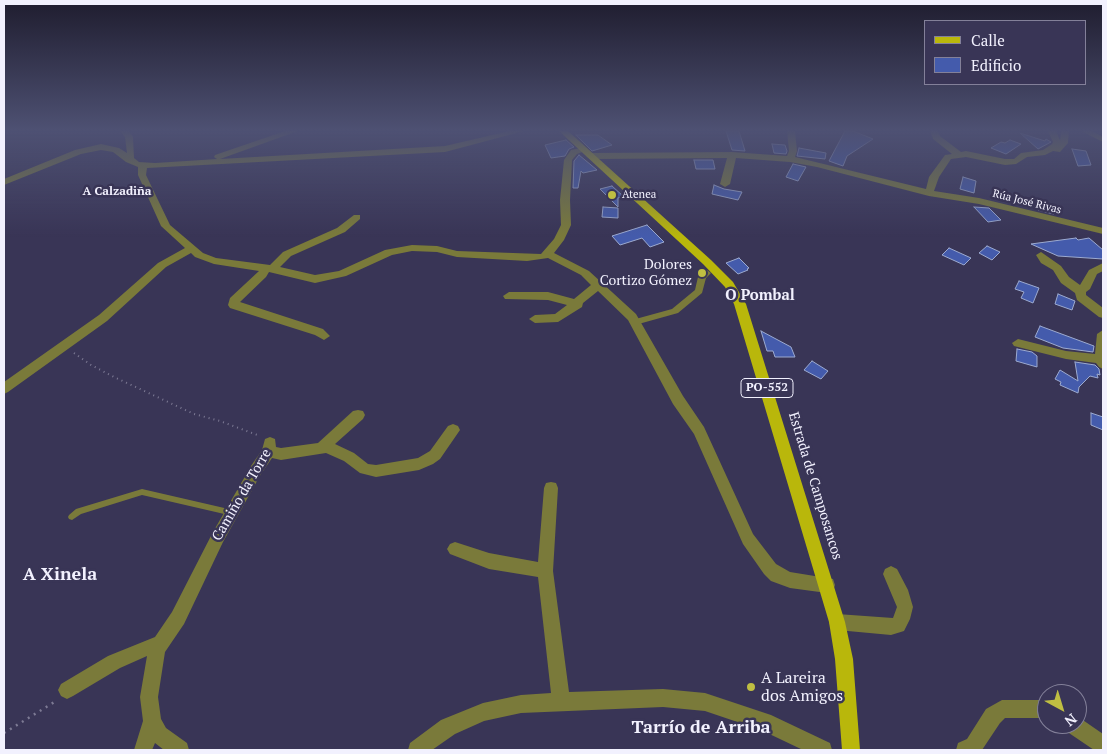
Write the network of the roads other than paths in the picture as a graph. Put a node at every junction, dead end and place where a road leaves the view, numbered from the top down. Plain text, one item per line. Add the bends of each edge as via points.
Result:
1 (43, 166) edge
2 (138, 166) edge
3 (568, 166) edge
4 (601, 166) edge
5 (729, 166) edge
6 (825, 166) edge
7 (942, 166) edge
8 (4, 182) edge
9 (725, 184) dead end
10 (929, 193) junction
11 (357, 217) dead end
12 (1103, 231) edge
13 (191, 248) junction
14 (548, 254) junction
15 (1041, 255) dead end
16 (1103, 266) edge
17 (269, 269) junction
18 (708, 274) dead end
19 (597, 286) junction
20 (1080, 292) junction
21 (509, 296) dead end
22 (578, 304) junction
23 (1103, 314) edge
24 (534, 319) dead end
25 (635, 322) junction
26 (1103, 334) edge
27 (324, 336) dead end
28 (1018, 342) dead end
29 (1102, 362) edge
30 (4, 389) edge
31 (358, 415) dead end
32 (454, 430) dead end
33 (321, 448) junction
34 (552, 488) dead end
35 (233, 512) junction
36 (72, 517) dead end
37 (455, 549) dead end
38 (545, 572) junction
39 (891, 574) dead end
40 (827, 585) junction
41 (837, 622) junction
42 (160, 644) junction
43 (67, 690) road end
44 (561, 701) junction
45 (1037, 709) edge
46 (152, 721) junction
47 (1087, 734) edge
48 (1103, 745) edge
49 (143, 750) edge
50 (180, 750) edge
51 (417, 750) edge
52 (823, 750) edge
53 (851, 750) edge
54 (965, 750) edge

1 - 8 street
2 - 13 street via 166,226
3 - 14 street via 566,225 560,240
4 - 40 main road, Estrada de Camposancos / PO-552 via 707,262 738,299
5 - 9 street
6 - 10 street, Rúa José Rivas
7 - 10 street
10 - 12 street, Rúa José Rivas via 979,201
11 - 17 street via 341,230 288,254
13 - 17 street via 207,259
13 - 30 street via 153,272 103,318
14 - 17 street via 527,258 412,248 389,252 342,274 323,278
14 - 19 street via 585,273
15 - 20 street
16 - 20 street via 1094,272
17 - 27 street via 234,301 234,305
18 - 25 street via 702,276 699,291 675,311
19 - 22 street
19 - 25 street
20 - 23 street
21 - 22 street via 548,296
22 - 24 street via 558,318
25 - 40 street via 699,431 748,539 758,554 777,575
26 - 29 street
28 - 29 street
31 - 33 street
32 - 33 street via 428,460 376,471 366,469 338,452
33 - 35 street, Camiño da Torre via 281,454 270,448
34 - 38 street
35 - 36 lane via 142,492 79,511
35 - 42 street, Camiño da Torre via 178,618
37 - 38 street
38 - 44 street
39 - 41 street via 905,607 898,625
40 - 41 main road, Estrada de Camposancos / PO-552
41 - 53 main road, Estrada de Camposancos / PO-552 via 844,659
42 - 43 street via 148,646 114,662
42 - 46 street, Camiño da Torre via 150,679
44 - 51 street via 521,704 483,712 448,727
44 - 52 street via 663,698 705,702 764,722
45 - 54 street via 1002,709 993,716 974,746
46 - 49 street
46 - 50 street via 159,735
47 - 48 street

